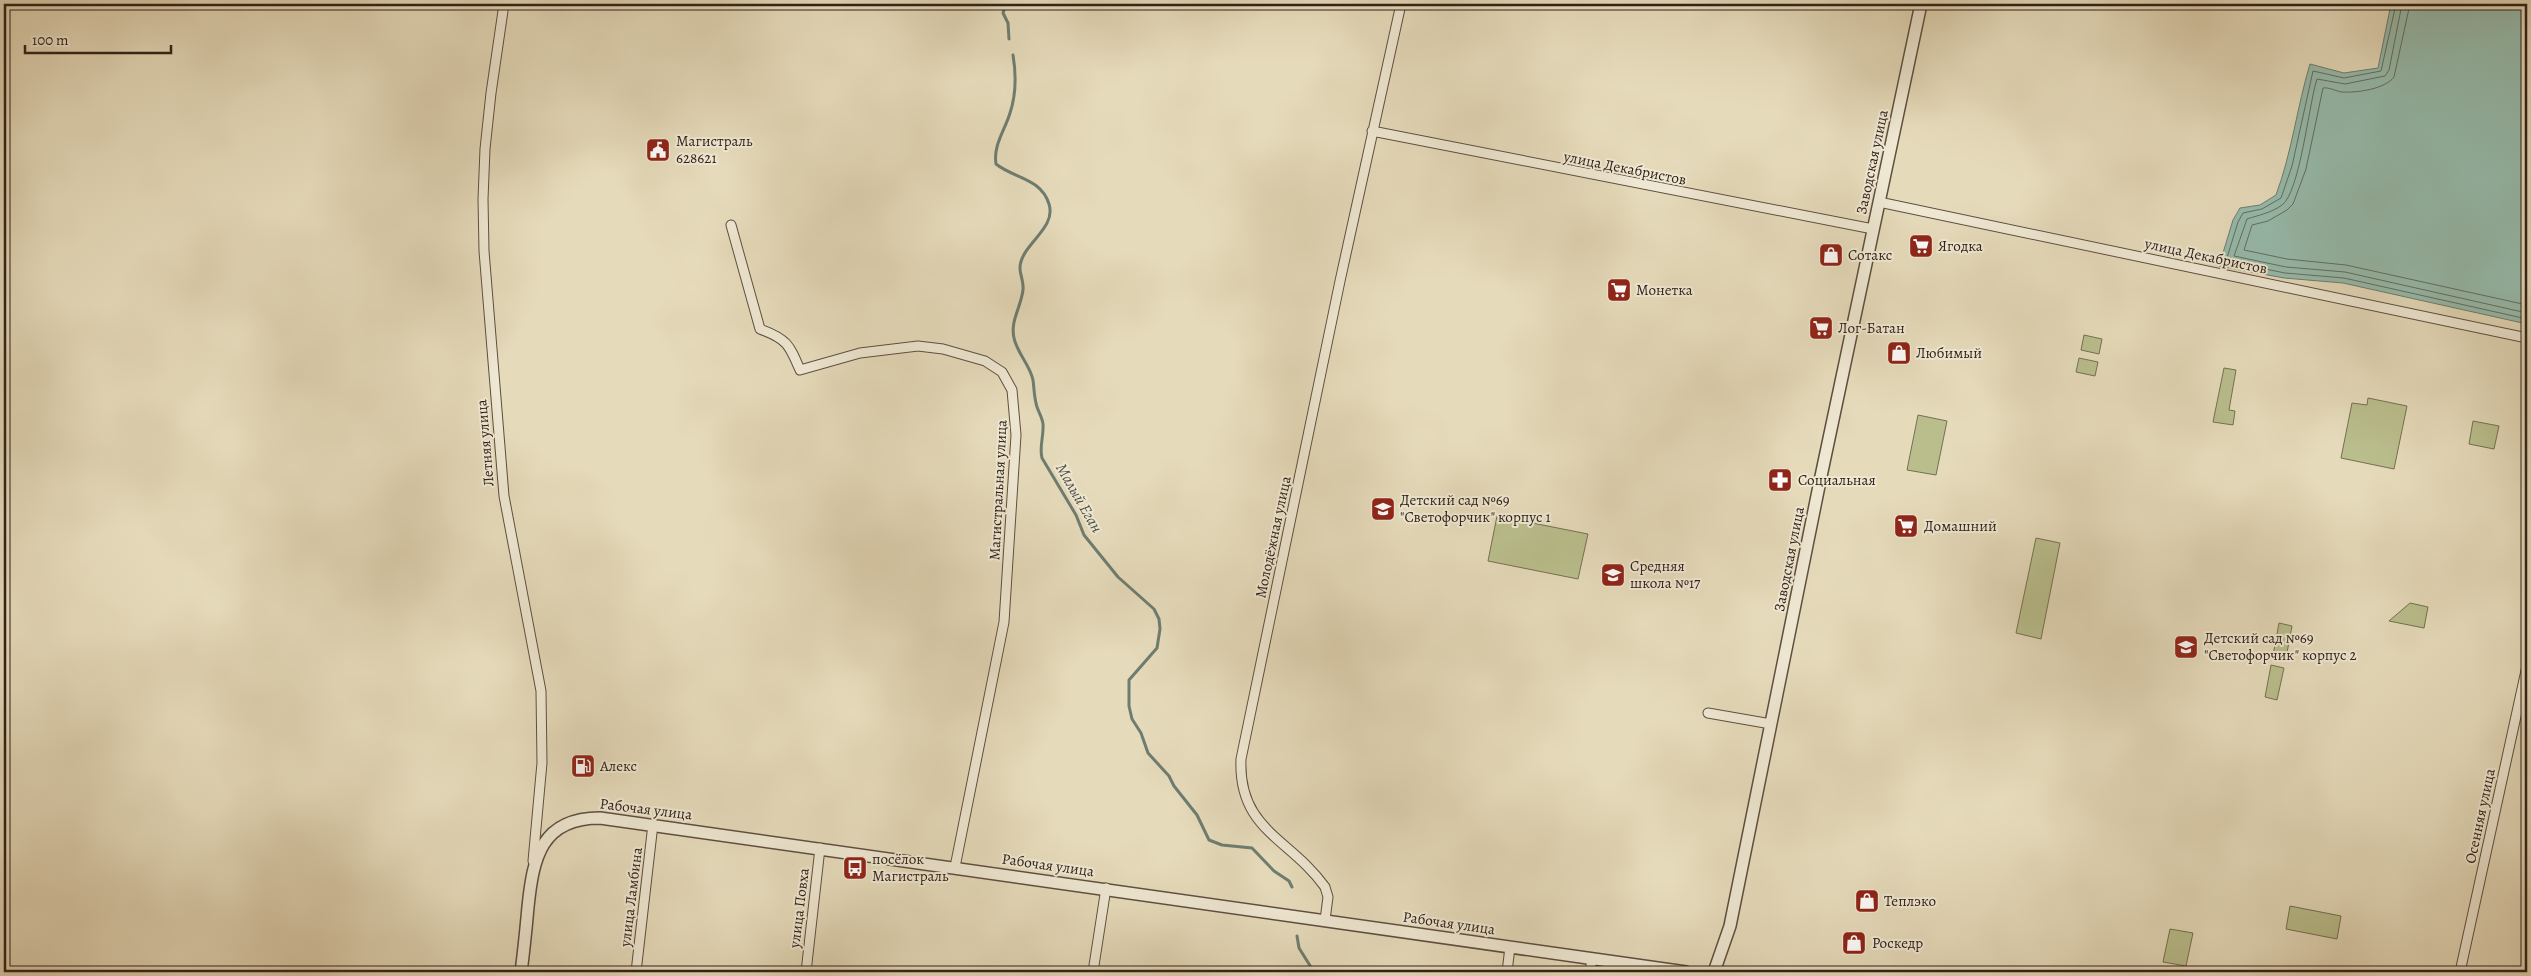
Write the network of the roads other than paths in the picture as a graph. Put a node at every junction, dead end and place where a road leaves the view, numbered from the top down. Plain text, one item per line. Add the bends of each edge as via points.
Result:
1 (504, 4) edge
2 (1401, 4) edge
3 (1921, 4) edge
4 (1372, 131) junction
5 (1879, 202) junction
6 (731, 225) dead end
7 (1873, 229) junction
8 (2527, 338) edge
9 (2527, 666) edge
10 (1708, 713) dead end
11 (1771, 724) junction
12 (653, 824) junction
13 (820, 848) junction
14 (955, 867) junction
15 (531, 876) junction
16 (1106, 888) junction
17 (1325, 920) junction
18 (1510, 947) junction
19 (1592, 959) junction
20 (521, 972) edge
21 (636, 972) edge
22 (806, 972) edge
23 (1093, 972) edge
24 (1507, 972) edge
25 (1590, 972) edge
26 (1686, 972) edge
27 (1714, 972) edge
28 (2460, 972) edge

1 - 15 street, Летняя улица via 486,149 484,251 504,496 541,691 540,788
2 - 4 street, Молодёжная улица
3 - 5 street, Заводская улица
4 - 7 street, улица Декабристов
4 - 17 street, Молодёжная улица via 1241,759 1241,783 1248,806 1325,887 1328,897
5 - 7 street, Заводская улица
5 - 8 street, улица Декабристов
6 - 14 street, Магистральная улица via 760,329 784,340 800,370 860,353 926,347 950,350 985,361 1002,372 1012,390 1016,435 1004,622
7 - 11 street, Заводская улица
9 - 28 street, Осенняя улица
10 - 11 street
11 - 27 street, Заводская улица via 1730,926
12 - 13 street, Рабочая улица
12 - 15 street, Рабочая улица via 591,818 564,824 544,842
12 - 21 street, улица Ламбина
13 - 14 street, Рабочая улица
13 - 22 street, улица Повха
14 - 16 street, Рабочая улица
15 - 20 street, Рабочая улица
16 - 17 street, Рабочая улица
16 - 23 street
17 - 18 street, Рабочая улица
18 - 19 street, Рабочая улица
18 - 24 street
19 - 25 street
19 - 26 street, Рабочая улица

